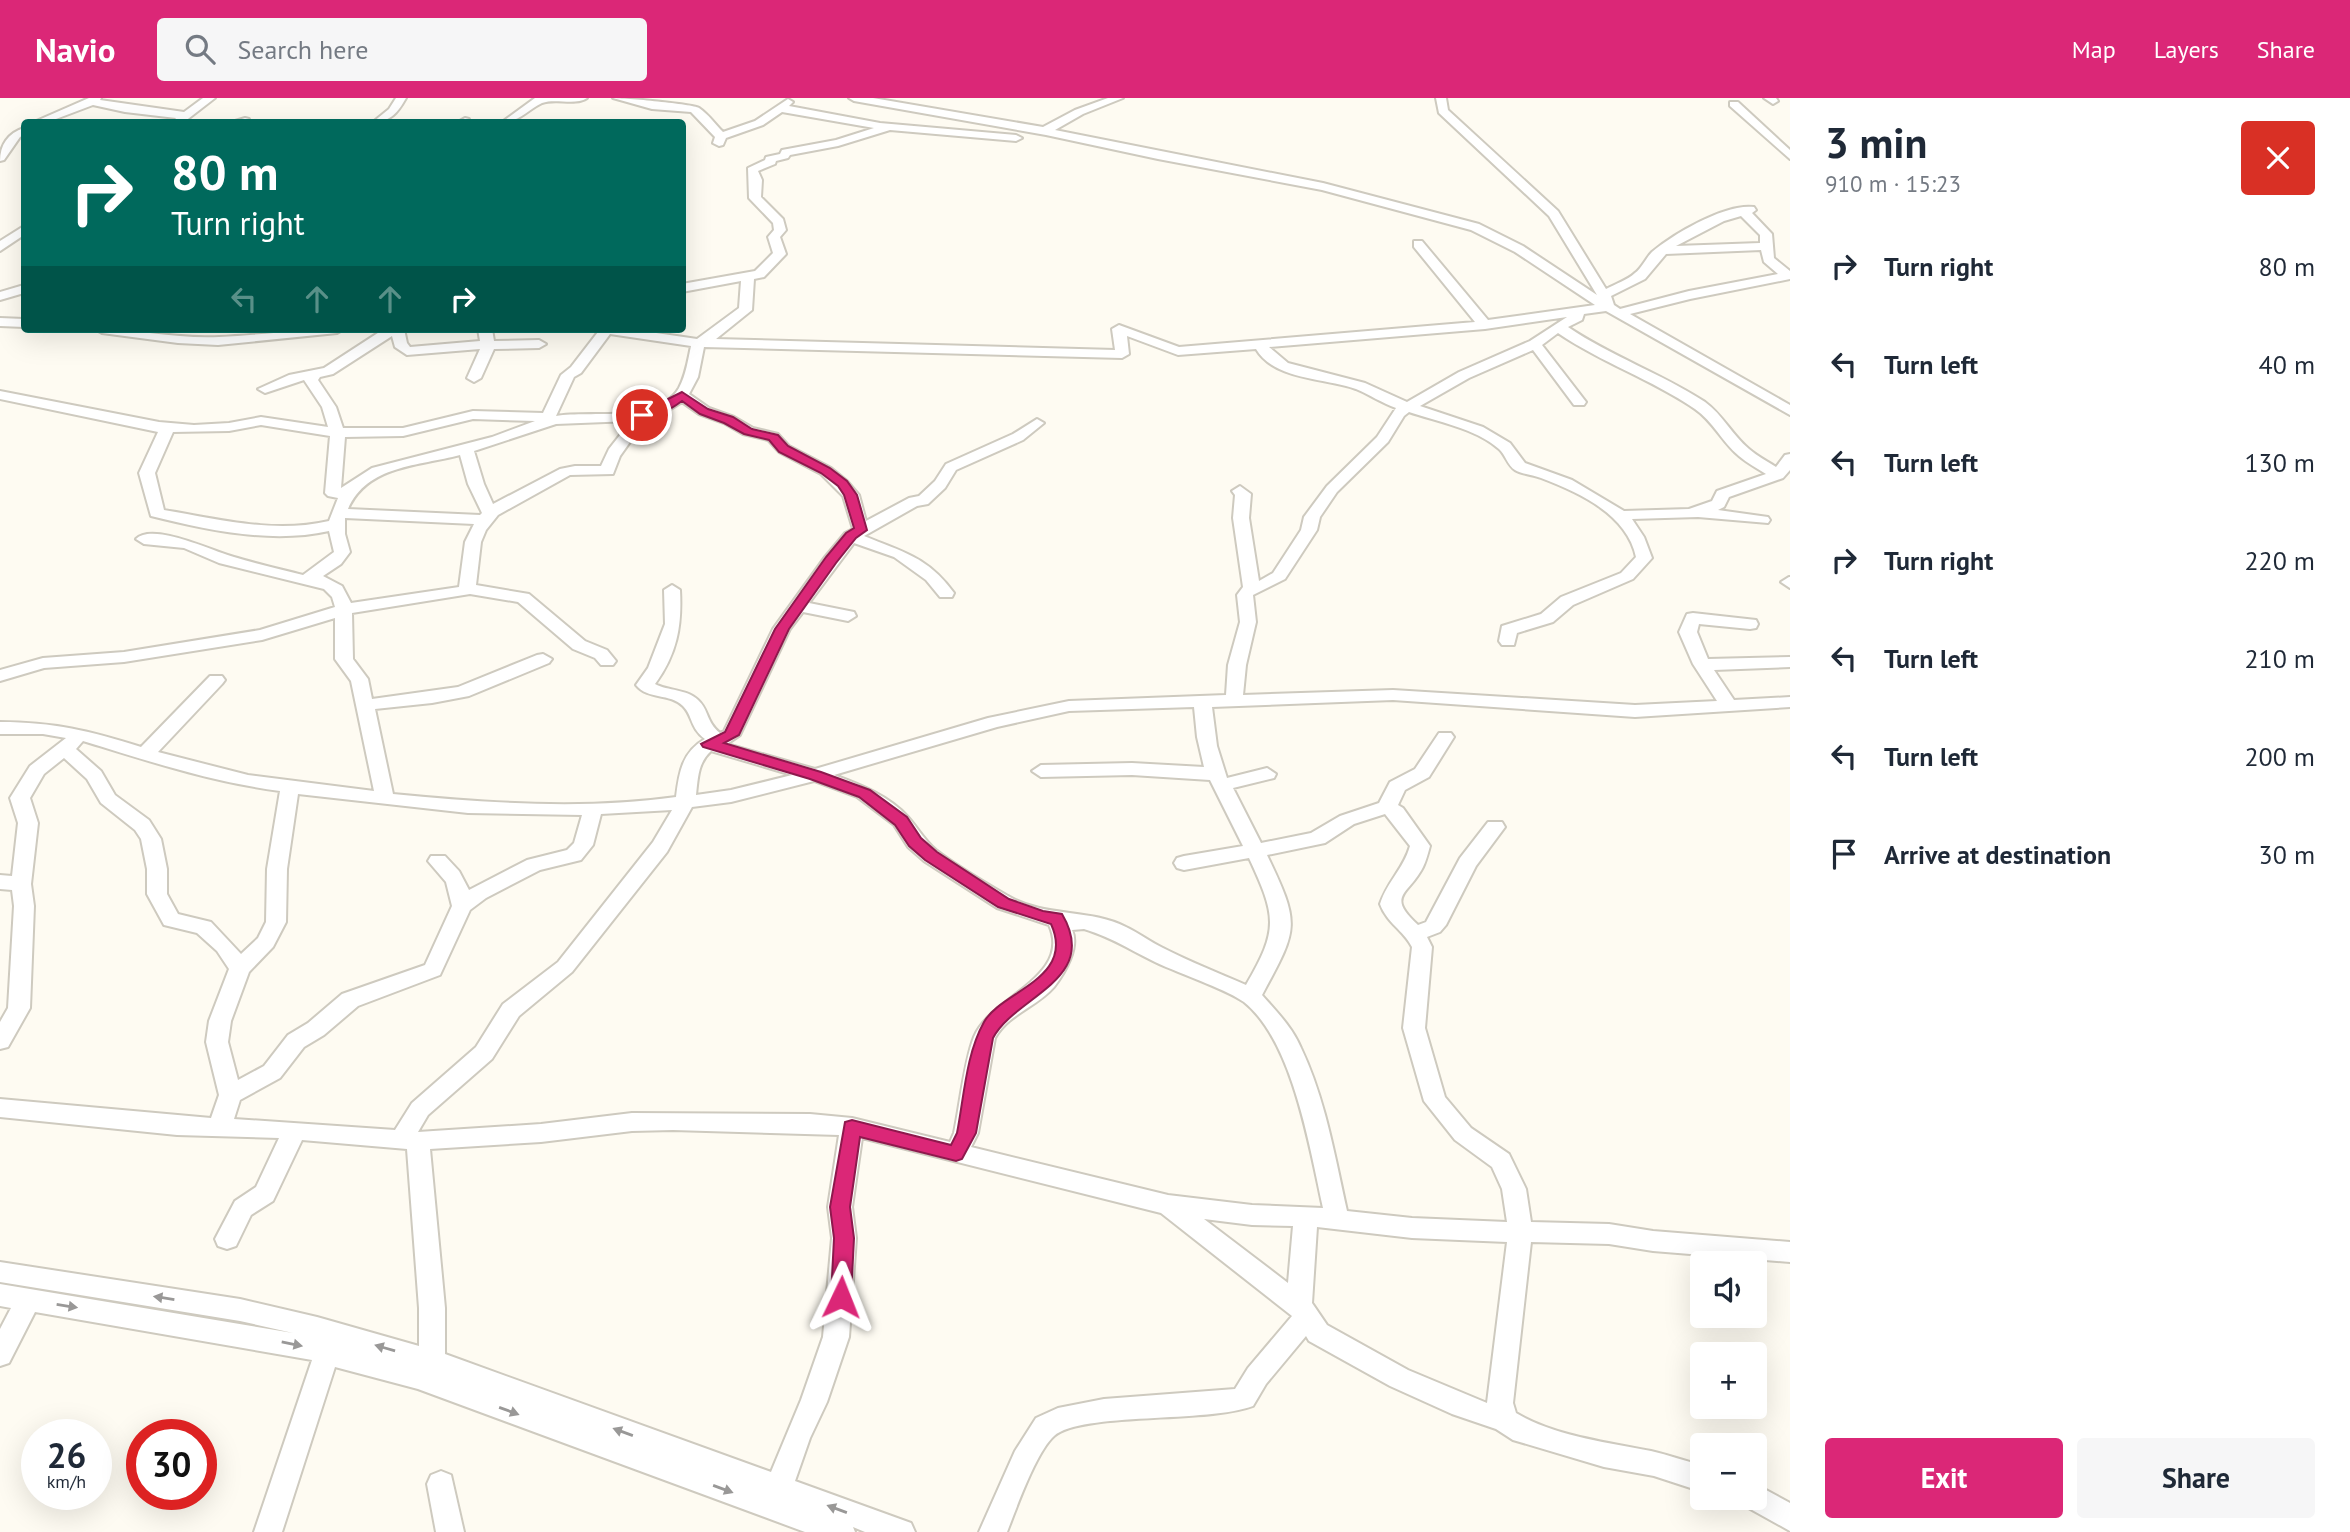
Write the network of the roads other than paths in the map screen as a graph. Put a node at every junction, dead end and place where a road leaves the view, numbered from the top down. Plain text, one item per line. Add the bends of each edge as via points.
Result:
1 (210, 98) edge
2 (401, 98) edge
3 (544, 98) edge
4 (582, 98) edge
5 (618, 98) edge
6 (853, 98) edge
7 (1118, 98) edge
8 (1441, 98) edge
9 (94, 99) edge
10 (786, 101) edge
11 (1734, 104) dead end
12 (46, 119) edge
13 (171, 119) edge
14 (183, 119) edge
15 (382, 119) edge
16 (512, 119) edge
17 (888, 127) junction
18 (1045, 131) junction
19 (21, 132) edge
20 (21, 146) edge
21 (4, 153) edge
22 (1790, 156) edge
23 (21, 232) edge
24 (1418, 244) dead end
25 (1769, 246) junction
26 (0, 247) edge
27 (1662, 250) junction
28 (1789, 275) edge
29 (747, 276) junction
30 (686, 287) edge
31 (21, 290) edge
32 (0, 296) edge
33 (1611, 305) junction
34 (1580, 310) junction
35 (0, 322) edge
36 (21, 323) edge
37 (1485, 325) junction
38 (1559, 327) junction
39 (130, 333) edge
40 (389, 333) edge
41 (396, 333) edge
42 (486, 333) edge
43 (605, 333) edge
44 (628, 333) edge
45 (265, 334) edge
46 (698, 343) junction
47 (539, 344) dead end
48 (1260, 344) junction
49 (1535, 344) junction
50 (488, 346) junction
51 (315, 373) junction
52 (474, 378) dead end
53 (265, 389) dead end
54 (0, 395) edge
55 (682, 395) junction
56 (1579, 402) dead end
57 (1409, 408) junction
58 (1790, 411) edge
59 (642, 415) junction
60 (550, 420) junction
61 (1037, 423) dead end
62 (159, 426) junction
63 (339, 433) junction
64 (466, 449) junction
65 (1790, 458) edge
66 (1778, 475) junction
67 (1240, 491) dead end
68 (345, 493) junction
69 (1699, 513) junction
70 (486, 516) junction
71 (1620, 516) junction
72 (336, 519) junction
73 (1762, 520) dead end
74 (856, 533) junction
75 (144, 539) dead end
76 (327, 586) junction
77 (1251, 587) junction
78 (467, 589) junction
79 (672, 590) dead end
80 (946, 593) dead end
81 (799, 606) junction
82 (342, 610) junction
83 (848, 616) dead end
84 (1750, 624) dead end
85 (1508, 641) dead end
86 (543, 659) dead end
87 (607, 661) dead end
88 (1790, 662) edge
89 (1702, 664) junction
90 (0, 676) edge
91 (216, 680) dead end
92 (1234, 701) junction
93 (1203, 702) junction
94 (1790, 702) edge
95 (364, 705) junction
96 (1730, 707) junction
97 (0, 728) edge
98 (83, 735) junction
99 (1445, 737) dead end
100 (714, 742) junction
101 (64, 748) junction
102 (145, 754) junction
103 (1041, 771) dead end
104 (1267, 774) dead end
105 (815, 775) junction
106 (1219, 780) junction
107 (290, 787) junction
108 (385, 799) junction
109 (685, 803) junction
110 (1387, 807) junction
111 (593, 809) junction
112 (1494, 827) dead end
113 (1254, 851) junction
114 (438, 861) dead end
115 (1184, 863) dead end
116 (10, 883) edge
117 (462, 906) junction
118 (1056, 918) junction
119 (1415, 934) junction
120 (240, 968) junction
121 (1251, 996) junction
122 (0, 1041) edge
123 (230, 1095) junction
124 (0, 1108) edge
125 (220, 1126) junction
126 (852, 1127) junction
127 (295, 1130) junction
128 (409, 1140) junction
129 (956, 1153) junction
130 (1168, 1205) junction
131 (1306, 1216) junction
132 (1337, 1219) junction
133 (1520, 1233) junction
134 (227, 1238) dead end
135 (1790, 1252) edge
136 (0, 1272) edge
137 (0, 1295) edge
138 (28, 1300) junction
139 (1303, 1311) junction
140 (327, 1353) junction
141 (0, 1354) edge
142 (432, 1361) junction
143 (1504, 1420) junction
144 (1690, 1475) edge
145 (441, 1484) dead end
146 (779, 1488) junction
147 (1767, 1504) edge
148 (1790, 1518) edge
149 (268, 1532) edge
150 (450, 1532) edge
151 (842, 1532) edge
152 (901, 1532) edge
153 (993, 1532) edge

1 - 14 street
2 - 15 street
3 - 4 street
3 - 16 street
5 - 10 street via 694,109 720,139 759,123
6 - 18 street
7 - 18 street
8 - 33 street via 1443,111 1554,214
9 - 12 street
9 - 13 street
10 - 17 street
11 - 22 street
17 - 18 street via 1032,141
17 - 29 street via 817,149 786,152 752,170 755,198 779,222 774,237 780,254 759,274
18 - 33 street via 1362,195 1475,227
19 - 21 street
20 - 21 street
23 - 26 street
24 - 37 street
25 - 27 street
25 - 27 street via 1761,226 1746,211 1679,237
25 - 28 street via 1768,259
27 - 33 street
28 - 33 street
29 - 30 street
29 - 46 street via 745,310
31 - 32 street
33 - 34 street
33 - 58 street
34 - 37 street
34 - 38 street via 1577,317
35 - 36 street
37 - 48 street
38 - 49 street
38 - 66 street via 1594,351 1650,375 1702,407 1743,452
39 - 45 street via 218,341
40 - 51 street via 328,371
41 - 50 street via 407,351
42 - 50 street
43 - 60 street via 568,375
44 - 46 street
46 - 48 street via 1122,354 1118,329 1178,351
46 - 55 street
47 - 50 street
48 - 57 street via 1283,366 1360,386
49 - 56 street
49 - 57 street via 1464,375
50 - 52 street
51 - 53 street
51 - 63 street via 311,380
54 - 62 street
55 - 59 street
55 - 74 street via 704,411 774,438 784,449 826,471 851,495
57 - 71 street via 1478,430 1505,446 1520,467 1553,477
57 - 77 street via 1398,413 1383,439 1332,489 1279,576
59 - 60 street
59 - 70 street via 613,453 608,471 562,472
60 - 63 street via 473,415 403,432
60 - 64 street
61 - 74 street via 1020,437 953,466 923,501 914,501
62 - 63 street via 229,427 261,421
62 - 72 street via 166,431 146,473 157,513 289,533
63 - 68 street via 333,493
64 - 68 street via 386,468
64 - 70 street
65 - 66 street
66 - 69 street via 1734,488 1722,494 1719,504
67 - 77 street via 1239,517
68 - 72 street
69 - 71 street
69 - 73 street
70 - 72 street
70 - 78 street via 470,557
71 - 85 street via 1643,547 1644,558 1627,576 1567,601 1547,618 1508,630
72 - 76 street via 342,552 311,576
74 - 80 street via 884,550 899,553
74 - 81 street
75 - 76 street via 187,544 225,560
76 - 82 street via 335,590
77 - 92 street via 1245,594 1248,622
78 - 82 street
78 - 87 street via 523,598 579,645
79 - 100 street via 673,624 657,670 645,685 692,704
81 - 83 street
81 - 100 street via 782,629 732,735
82 - 90 street via 262,635 124,657 43,663
82 - 95 street via 344,660 359,679
84 - 89 street via 1693,618 1688,632
86 - 95 street via 475,689
88 - 89 street
89 - 96 street
91 - 102 street
92 - 93 street
92 - 96 street via 1393,695 1635,711
93 - 105 street via 1069,706 1033,712
93 - 106 street via 1206,740
94 - 96 street
95 - 108 street
97 - 98 street via 43,728
98 - 101 street
98 - 102 street
99 - 110 street via 1422,773 1397,786
100 - 105 street
100 - 109 street via 695,756
101 - 116 street via 37,770 20,798 28,823
101 - 120 street via 151,839 157,894 171,920 204,927
102 - 107 street
103 - 106 street via 1132,769
104 - 106 street
105 - 109 street
105 - 118 street via 864,793 884,806 931,856 1003,903
106 - 113 street
107 - 108 street
107 - 120 street via 277,869 276,922 266,942
108 - 111 street via 468,807
109 - 111 street
109 - 128 street via 660,847 565,967 511,1010 484,1053 420,1109
110 - 113 street via 1348,820 1318,838
110 - 119 street via 1396,812 1420,846 1414,866 1395,888 1390,904 1394,915
111 - 117 street via 583,845 574,855 534,865
112 - 119 street via 1466,863 1439,920
113 - 115 street
113 - 121 street via 1282,926 1279,946
114 - 117 street via 454,876
116 - 122 street via 24,906 19,1008
117 - 123 street via 433,970 349,1000 296,1041 272,1072
118 - 121 street via 1120,932 1156,954
118 - 129 street via 1065,937 1061,957 1046,982 993,1022 984,1038 967,1133
119 - 133 street via 1422,947 1414,1028 1434,1101 1463,1134 1501,1161 1514,1189
120 - 123 street via 217,1042
121 - 132 street via 1291,1049 1319,1134
123 - 125 street
124 - 125 street via 177,1126
125 - 127 street
126 - 128 street via 632,1122 541,1133
126 - 129 street
126 - 146 street via 840,1207 844,1238 836,1336
127 - 128 street
127 - 134 street via 265,1194 243,1208
128 - 142 street via 432,1308
129 - 130 street
130 - 131 street
130 - 139 street
131 - 132 street
131 - 139 street
132 - 133 street
133 - 135 street via 1561,1230
133 - 143 street via 1500,1403
142 -> 136 street via 240,1310
137 - 138 street
138 -> 140 street
138 - 141 street
139 - 143 street via 1318,1333 1398,1378
139 - 153 street via 1244,1398 1089,1413 1045,1427
140 - 149 street
140 -> 151 street via 418,1378
146 -> 142 street
143 - 144 street via 1522,1431
145 - 150 street
152 -> 146 street
147 - 148 street

